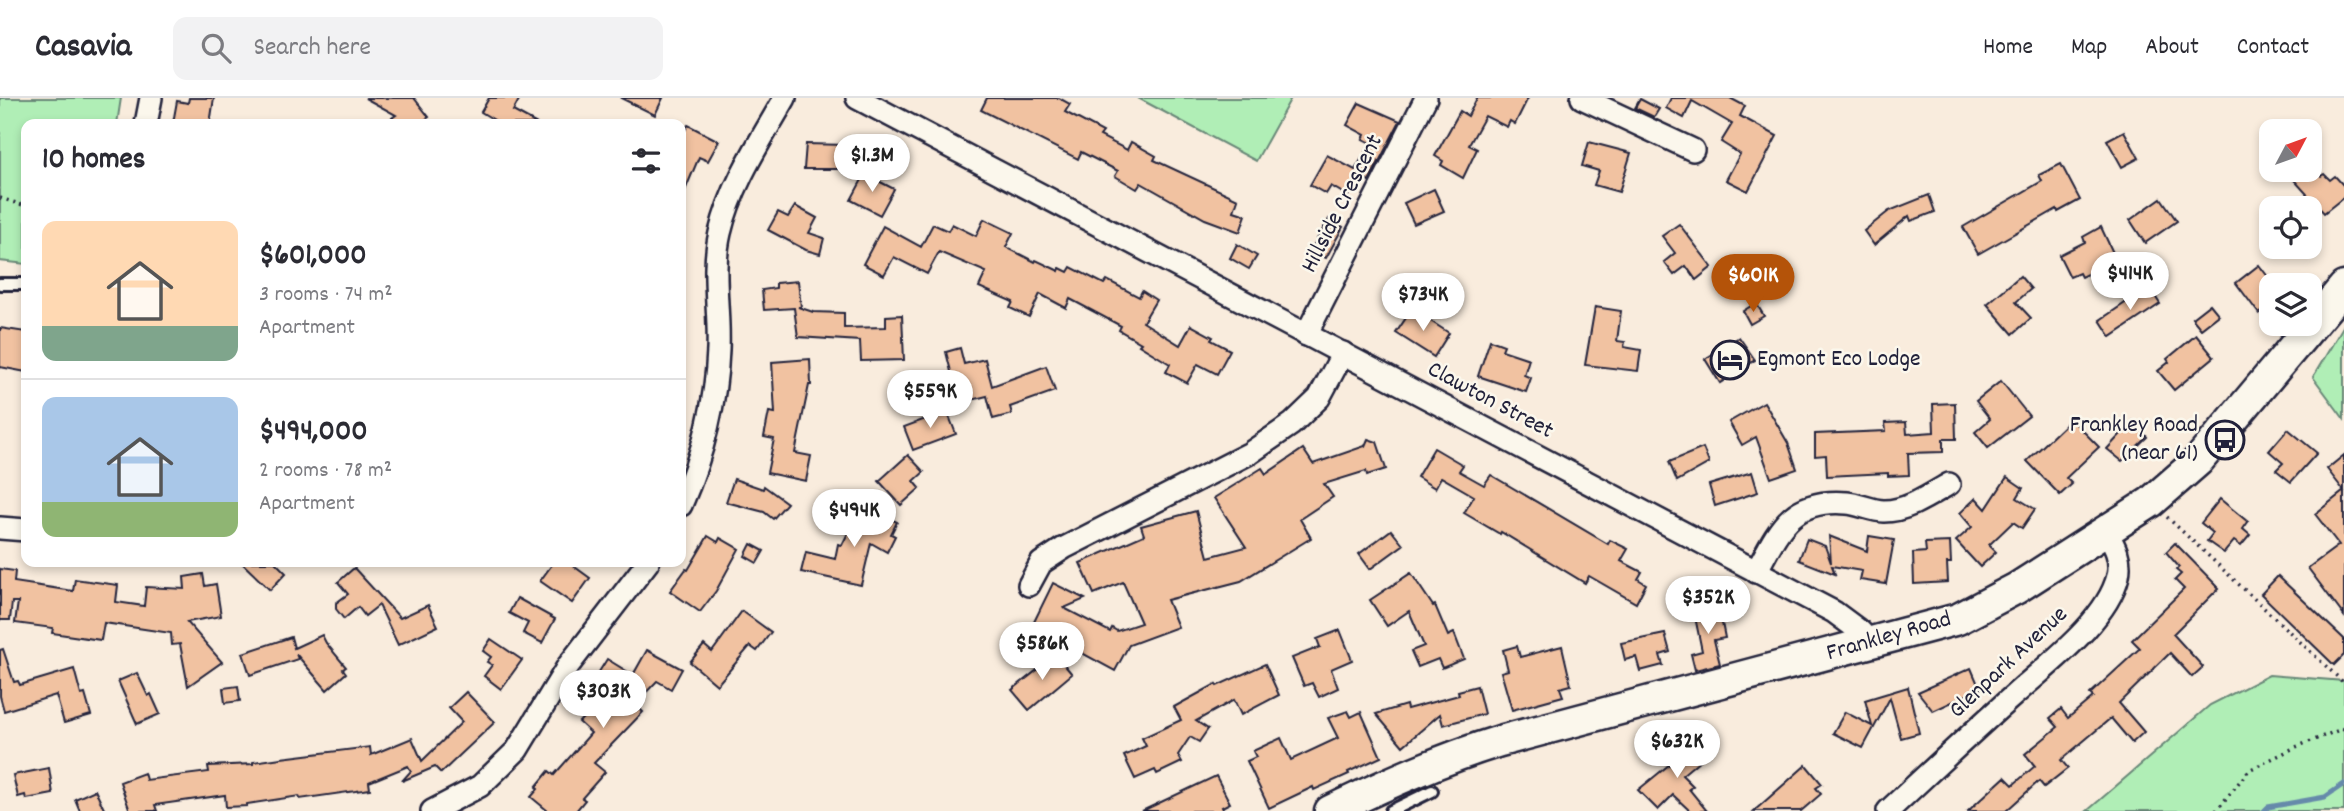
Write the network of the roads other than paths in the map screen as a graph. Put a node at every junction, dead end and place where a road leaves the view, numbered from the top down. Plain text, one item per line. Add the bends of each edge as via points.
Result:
1 (151, 98) edge
2 (785, 98) edge
3 (1426, 98) edge
4 (1582, 98) edge
5 (866, 100) edge
6 (147, 119) edge
7 (1693, 150) dead end
8 (0, 284) edge
9 (21, 284) edge
10 (2344, 287) edge
11 (1306, 335) junction
12 (1343, 353) junction
13 (1949, 484) dead end
14 (686, 494) edge
15 (0, 528) edge
16 (21, 530) edge
17 (2106, 531) junction
18 (640, 567) edge
19 (1756, 572) junction
20 (1029, 585) dead end
21 (1865, 645) junction
22 (1432, 791) dead end
23 (432, 811) edge
24 (1330, 811) edge
25 (1391, 811) edge
26 (1888, 811) edge

1 - 6 street
2 - 14 street via 743,173 720,231 716,384
3 - 11 street, Hillside Crescent
4 - 7 street
5 - 11 street, Clawton Street
8 - 9 lane
10 - 17 street, Frankley Road via 2198,461 2151,502
11 - 12 street, Clawton Street
12 - 19 street, Clawton Street
12 - 20 street via 1318,398 1292,424 1250,453 1064,548 1041,563
13 - 19 street via 1912,505 1885,511 1849,503 1806,507 1778,530
15 - 16 street
17 - 21 street, Frankley Road via 2017,588 1958,619
17 - 26 street, Glenpark Avenue via 2119,559 2118,577 2091,623
18 - 23 street via 568,666 517,750 480,786
19 - 21 street, Clawton Street via 1834,612 1861,632
21 - 24 street, Frankley Road via 1475,748
22 - 25 lane

